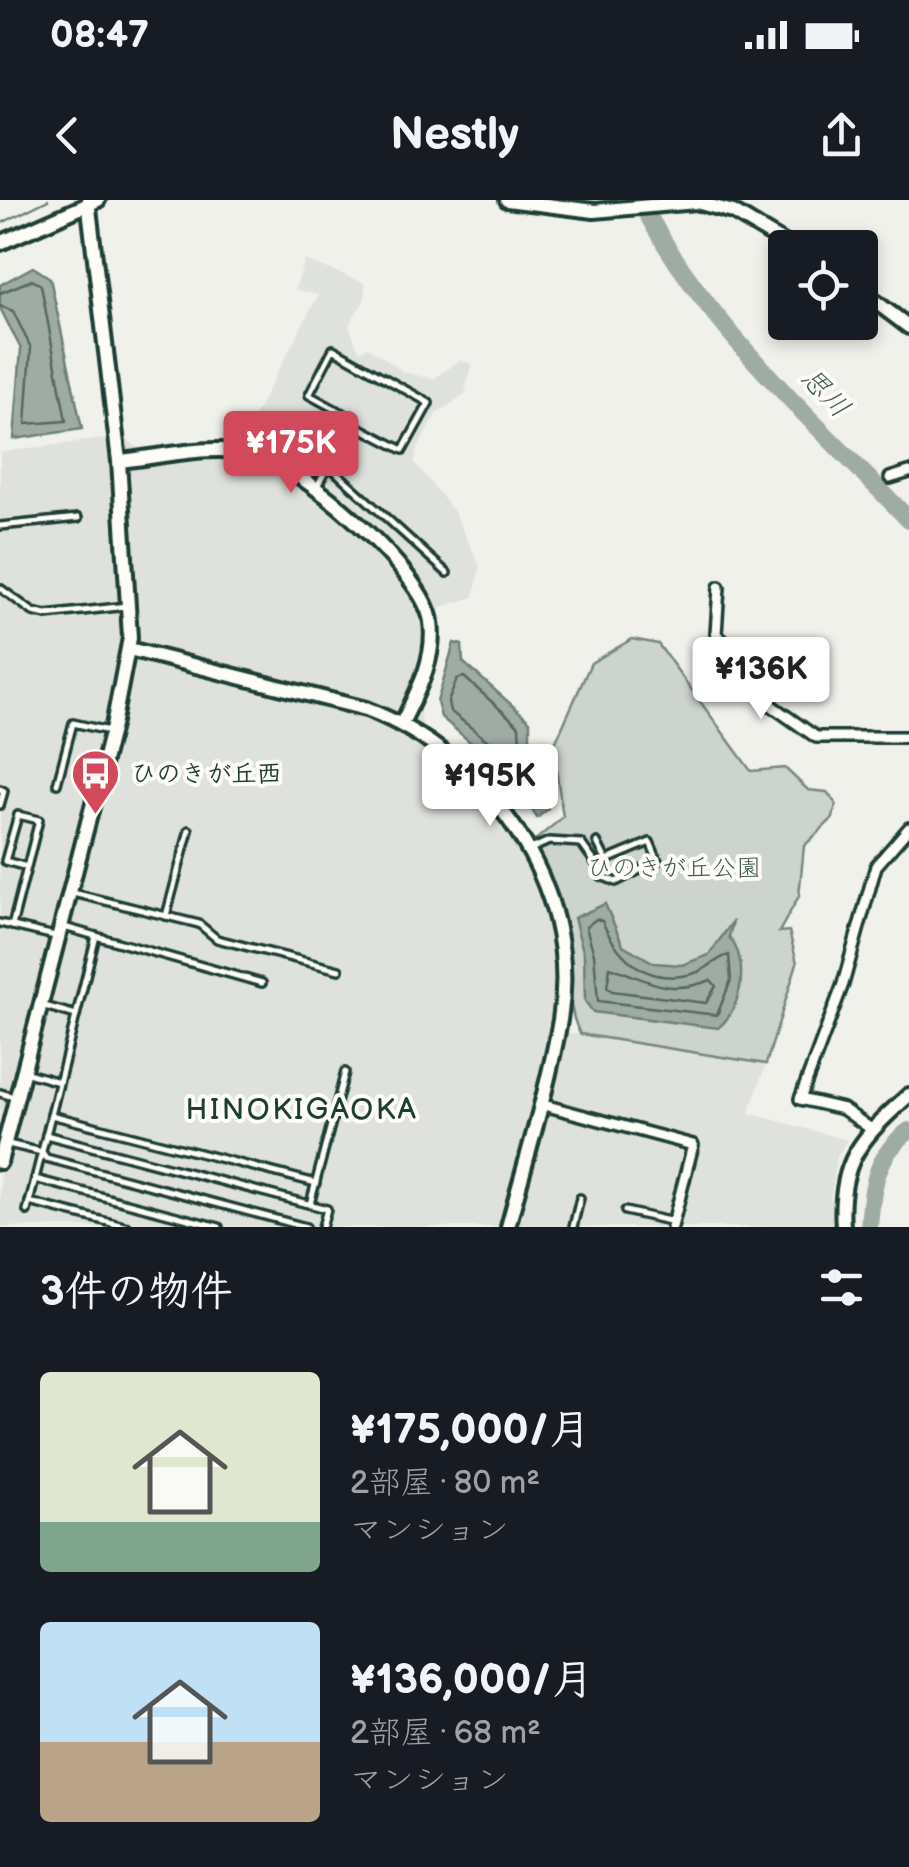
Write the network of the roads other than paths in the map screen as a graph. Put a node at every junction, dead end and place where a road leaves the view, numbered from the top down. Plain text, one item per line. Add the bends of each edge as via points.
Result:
1 (507, 200) edge
2 (92, 201) edge
3 (696, 201) edge
4 (768, 233) edge
5 (0, 242) edge
6 (878, 303) edge
7 (909, 326) edge
8 (258, 424) dead end
9 (352, 424) junction
10 (118, 461) junction
11 (329, 465) junction
12 (909, 472) edge
13 (890, 478) dead end
14 (315, 488) junction
15 (78, 518) dead end
16 (0, 526) edge
17 (447, 573) dead end
18 (719, 587) dead end
19 (0, 588) edge
20 (130, 606) junction
21 (129, 648) junction
22 (402, 722) junction
23 (112, 732) junction
24 (909, 737) edge
25 (58, 784) dead end
26 (0, 789) edge
27 (0, 805) edge
28 (909, 828) edge
29 (189, 830) dead end
30 (597, 842) dead end
31 (528, 851) junction
32 (607, 860) junction
33 (596, 864) junction
34 (28, 867) junction
35 (70, 892) junction
36 (166, 916) junction
37 (0, 923) edge
38 (12, 926) junction
39 (60, 932) junction
40 (96, 936) junction
41 (339, 970) dead end
42 (262, 983) dead end
43 (40, 1006) junction
44 (76, 1015) junction
45 (23, 1072) junction
46 (345, 1072) dead end
47 (60, 1082) junction
48 (0, 1094) edge
49 (909, 1095) edge
50 (16, 1098) junction
51 (540, 1104) junction
52 (51, 1115) junction
53 (871, 1129) junction
54 (46, 1135) junction
55 (5, 1143) junction
56 (42, 1152) junction
57 (0, 1162) edge
58 (35, 1178) junction
59 (316, 1182) junction
60 (580, 1198) dead end
61 (30, 1202) junction
62 (310, 1204) junction
63 (27, 1211) dead end
64 (625, 1211) dead end
65 (673, 1225) edge
66 (128, 1227) edge
67 (218, 1227) edge
68 (306, 1227) edge
69 (322, 1227) edge
70 (508, 1227) edge
71 (573, 1227) edge
72 (843, 1227) edge

1 - 3 street via 577,210
2 - 5 street
2 - 10 street
3 - 4 street
6 - 7 street
8 - 11 lane
9 - 9 lane via 309,395 333,349 429,403 403,450
9 - 11 lane
10 - 14 street via 250,452 292,468
10 - 20 street
11 - 14 lane
11 - 17 lane
12 - 13 street
14 - 22 street via 410,575 426,602 430,660
15 - 16 lane
18 - 24 street via 716,634 752,669 772,706 824,740
19 - 20 lane via 46,615
20 - 21 street
21 - 22 street
21 - 23 street
22 - 31 street via 494,796
23 - 25 lane via 74,723
23 - 35 street
26 - 27 lane
28 - 53 street via 876,866 843,984 800,1099 843,1110
29 - 36 lane
30 - 32 lane
31 - 33 lane via 566,840 581,843
31 - 51 street via 556,923 561,972 561,1017
32 - 33 lane
32 - 33 lane via 650,842 658,861 616,882 601,876
34 - 34 lane via 5,861 18,815 40,820
34 - 38 lane
35 - 36 lane
35 - 39 street
36 - 41 lane via 199,924 217,939
37 - 38 lane
38 - 39 lane
39 - 40 lane
39 - 43 street
40 - 42 lane
40 - 44 lane
43 - 44 lane
43 - 45 street
44 - 47 lane
45 - 47 lane
45 - 50 street
46 - 59 lane
47 - 52 lane
48 - 50 lane
49 - 53 street
50 - 55 street
51 - 65 street via 693,1145
51 - 70 street
52 - 54 lane
52 - 59 lane
53 - 72 street via 844,1179
54 - 56 lane
54 - 62 lane
55 - 56 lane
55 - 57 street
56 - 58 lane
56 - 68 lane
58 - 61 lane
58 - 67 lane
59 - 62 lane
60 - 71 lane
61 - 63 lane
61 - 66 lane
62 - 69 lane via 327,1209
64 - 65 lane

